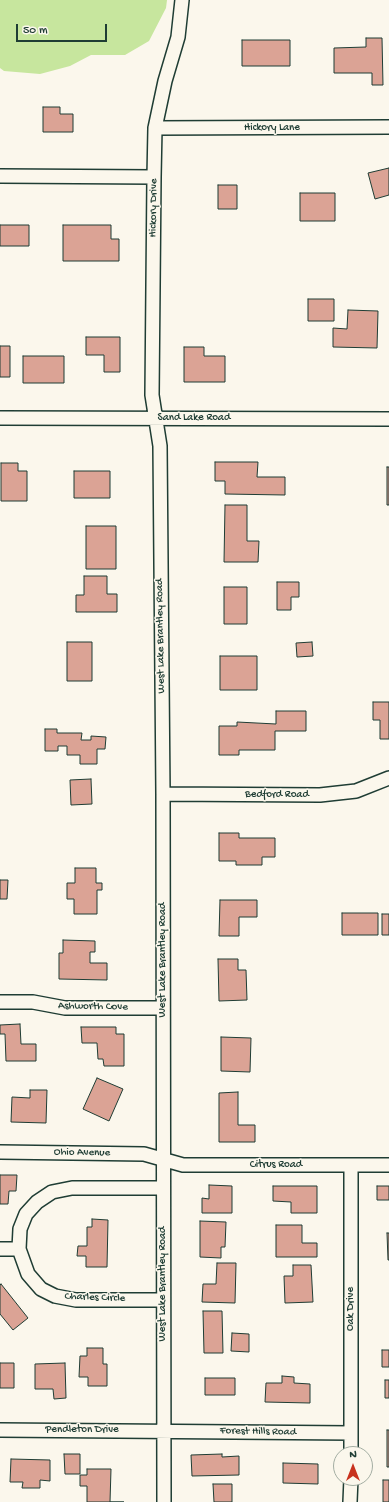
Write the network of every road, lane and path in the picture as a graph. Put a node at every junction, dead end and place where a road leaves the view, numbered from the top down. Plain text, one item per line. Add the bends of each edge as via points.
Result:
1 (182, 0) edge
2 (389, 127) edge
3 (155, 128) junction
4 (0, 176) edge
5 (154, 177) junction
6 (0, 418) edge
7 (156, 418) junction
8 (389, 419) edge
9 (389, 778) edge
10 (163, 794) junction
11 (0, 1002) edge
12 (163, 1008) junction
13 (0, 1152) edge
14 (163, 1159) junction
15 (351, 1165) junction
16 (389, 1165) edge
17 (163, 1188) junction
18 (0, 1249) edge
19 (19, 1249) junction
20 (163, 1300) junction
21 (0, 1430) edge
22 (164, 1430) junction
23 (351, 1433) junction
24 (351, 1446) edge
25 (351, 1486) edge
26 (164, 1502) edge
27 (350, 1502) edge

1 - 3 street, Hickory Drive via 178,36 164,81
2 - 3 street, Hickory Lane
3 - 5 street, Hickory Drive
4 - 5 street
5 - 7 street, Hickory Drive via 152,395
6 - 7 street, Sand Lake Road
7 - 8 street, Sand Lake Road
7 - 10 street, West Lake Brantley Road via 160,446
9 - 10 street, Bedford Road via 356,791 320,795
10 - 12 street, West Lake Brantley Road
11 - 12 street, Ashworth Cove via 33,1002 65,1008
12 - 14 street, West Lake Brantley Road
13 - 14 street, Ohio Avenue via 144,1154
14 - 15 street, Citrus Road via 183,1165
14 - 17 street, West Lake Brantley Road
15 - 16 street, Citrus Road
15 - 23 street, Oak Drive
17 - 19 street, Charles Circle via 72,1188 52,1192 37,1202 26,1214 20,1229
17 - 20 street, West Lake Brantley Road
18 - 19 street
19 - 20 street, Charles Circle via 28,1274 41,1289 55,1296 76,1300
20 - 22 street, West Lake Brantley Road
21 - 22 street, Pendleton Drive
22 - 23 street, Forest Hills Road
22 - 26 street, West Lake Brantley Road
23 - 24 street, Oak Drive
25 - 27 street

